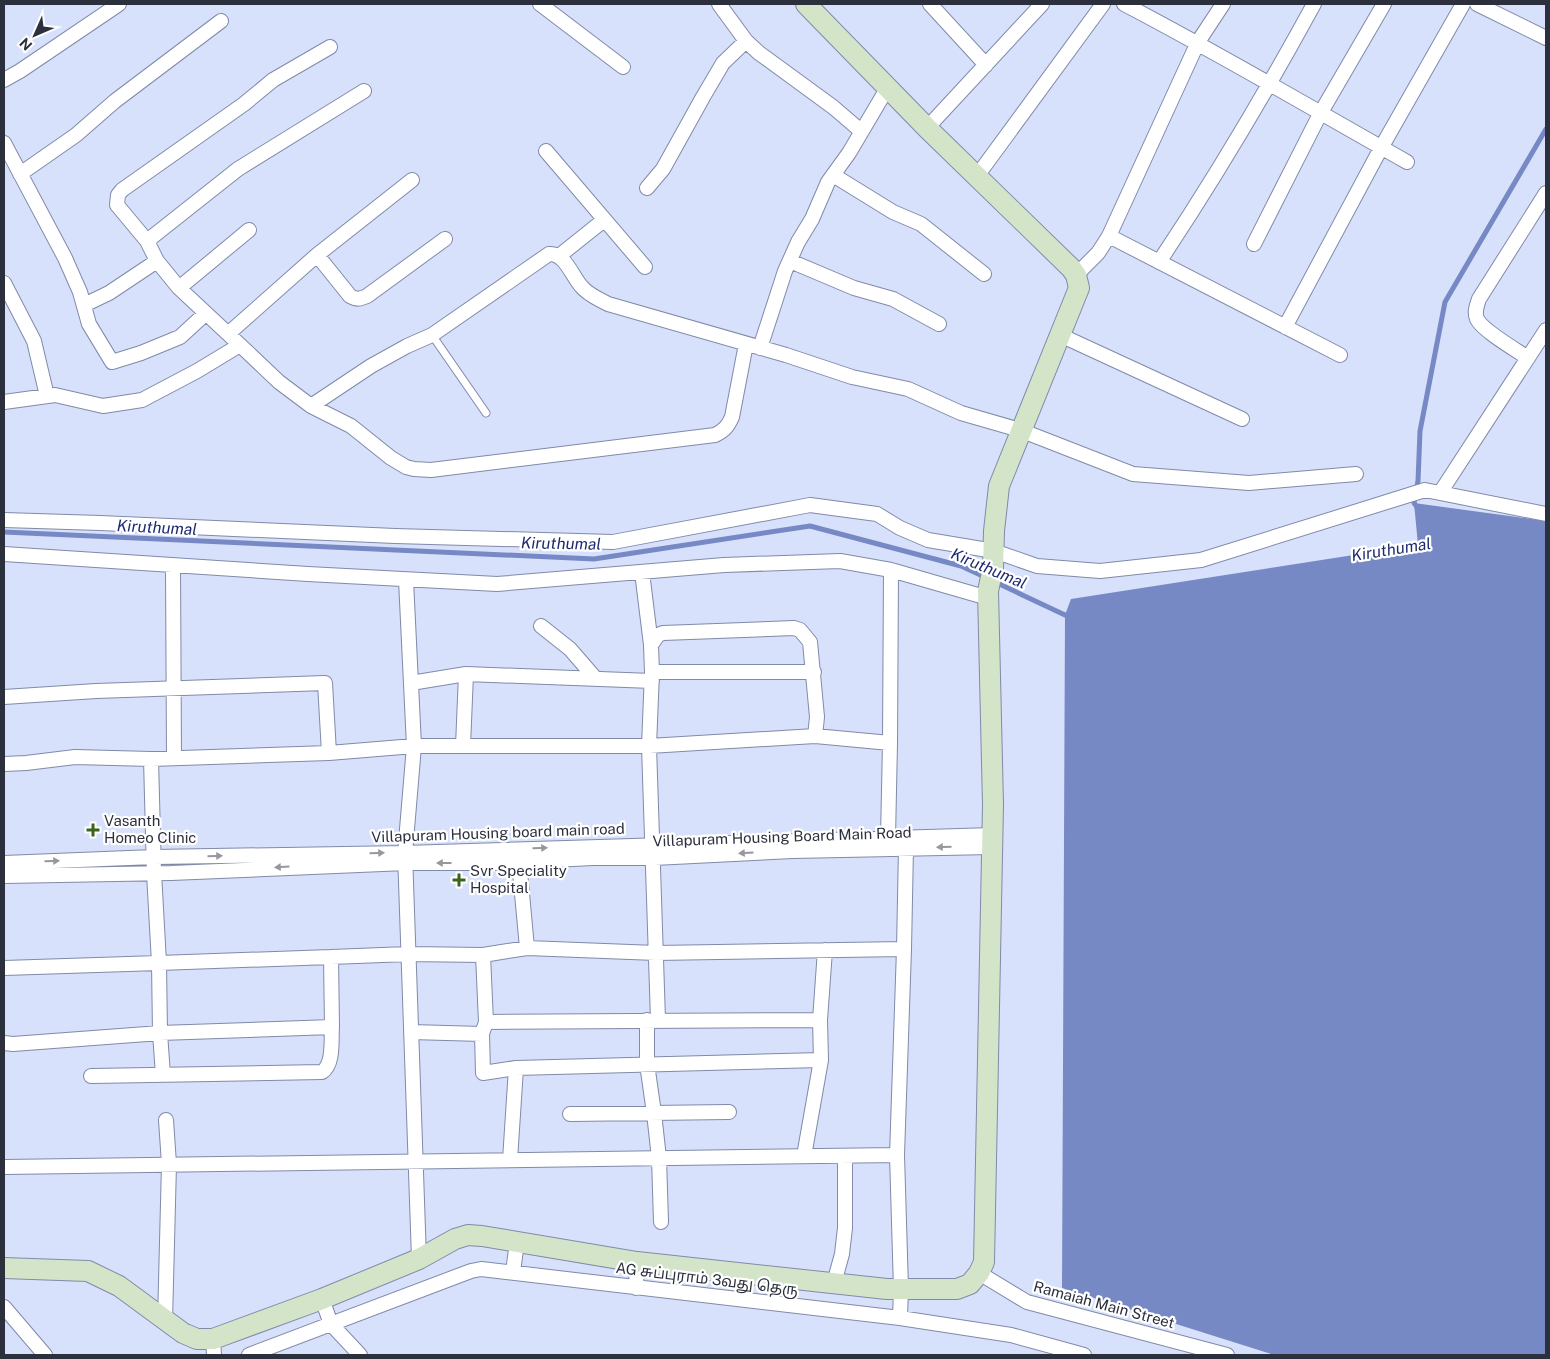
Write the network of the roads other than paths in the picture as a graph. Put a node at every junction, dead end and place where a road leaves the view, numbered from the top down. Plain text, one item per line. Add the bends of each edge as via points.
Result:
1 (118, 4) edge
2 (719, 4) edge
3 (806, 4) edge
4 (930, 4) edge
5 (1102, 4) edge
6 (1124, 4) edge
7 (1223, 4) edge
8 (1314, 4) edge
9 (1384, 4) edge
10 (1463, 4) edge
11 (1478, 4) edge
12 (1038, 5) edge
13 (546, 6) edge
14 (221, 21) dead end
15 (1546, 38) edge
16 (746, 41) junction
17 (1198, 42) junction
18 (330, 47) dead end
19 (986, 64) junction
20 (624, 67) dead end
21 (4, 80) edge
22 (1270, 85) junction
23 (888, 87) junction
24 (364, 91) dead end
25 (1320, 114) junction
26 (928, 128) junction
27 (861, 131) junction
28 (4, 143) edge
29 (1381, 148) junction
30 (546, 151) dead end
31 (1407, 162) dead end
32 (20, 174) junction
33 (833, 174) junction
34 (977, 176) junction
35 (412, 180) dead end
36 (647, 188) dead end
37 (1546, 193) edge
38 (604, 220) junction
39 (249, 230) dead end
40 (1109, 236) junction
41 (445, 239) dead end
42 (147, 241) junction
43 (1254, 244) dead end
44 (317, 255) junction
45 (559, 256) junction
46 (157, 261) junction
47 (790, 261) junction
48 (1159, 262) junction
49 (644, 268) dead end
50 (984, 274) dead end
51 (1076, 275) junction
52 (4, 283) edge
53 (179, 288) junction
54 (84, 305) junction
55 (205, 314) junction
56 (939, 324) dead end
57 (1285, 327) junction
58 (1546, 330) edge
59 (230, 334) junction
60 (432, 335) junction
61 (1060, 335) junction
62 (240, 345) junction
63 (753, 346) junction
64 (1340, 355) dead end
65 (1528, 358) junction
66 (47, 396) junction
67 (4, 402) edge
68 (311, 406) junction
69 (486, 413) dead end
70 (1242, 419) dead end
71 (1020, 430) junction
72 (1356, 474) dead end
73 (1440, 492) junction
74 (1546, 514) edge
75 (4, 520) edge
76 (4, 554) edge
77 (993, 560) junction
78 (173, 566) junction
79 (891, 570) junction
80 (642, 572) junction
81 (406, 580) junction
82 (988, 594) junction
83 (541, 626) dead end
84 (651, 645) junction
85 (814, 672) junction
86 (466, 674) junction
87 (652, 677) junction
88 (596, 680) junction
89 (411, 683) junction
90 (174, 688) junction
91 (4, 696) edge
92 (815, 736) junction
93 (890, 743) junction
94 (414, 746) junction
95 (463, 746) junction
96 (649, 746) junction
97 (329, 753) junction
98 (174, 758) junction
99 (152, 759) junction
100 (4, 764) edge
101 (888, 838) junction
102 (992, 841) junction
103 (906, 848) junction
104 (654, 851) junction
105 (154, 857) junction
106 (405, 858) junction
107 (519, 861) junction
108 (4, 863) edge
109 (154, 873) junction
110 (4, 876) edge
111 (527, 948) junction
112 (904, 948) junction
113 (825, 950) junction
114 (656, 953) junction
115 (408, 954) junction
116 (483, 955) junction
117 (330, 957) junction
118 (159, 963) junction
119 (4, 968) edge
120 (653, 1020) junction
121 (820, 1020) junction
122 (332, 1027) junction
123 (484, 1028) junction
124 (411, 1032) junction
125 (160, 1033) junction
126 (4, 1043) edge
127 (821, 1060) junction
128 (647, 1064) junction
129 (516, 1068) junction
130 (163, 1075) junction
131 (92, 1076) dead end
132 (729, 1112) dead end
133 (654, 1113) junction
134 (570, 1114) dead end
135 (166, 1120) dead end
136 (897, 1155) junction
137 (804, 1156) junction
138 (845, 1156) junction
139 (659, 1158) junction
140 (510, 1160) junction
141 (416, 1161) junction
142 (169, 1164) junction
143 (4, 1167) edge
144 (661, 1222) dead end
145 (419, 1259) junction
146 (515, 1259) junction
147 (4, 1268) edge
148 (979, 1273) junction
149 (636, 1277) junction
150 (834, 1283) junction
151 (720, 1285) junction
152 (901, 1304) junction
153 (4, 1307) edge
154 (326, 1312) junction
155 (165, 1321) junction
156 (213, 1347) edge
157 (46, 1355) edge
158 (249, 1355) edge
159 (360, 1355) edge
160 (1084, 1355) edge
161 (1227, 1355) edge

1 - 21 street
2 - 16 street
3 - 23 street
4 - 19 street
5 - 34 street
6 - 17 street
7 - 17 street
8 - 22 street
9 - 25 street
10 - 29 street
11 - 15 street
12 - 19 street
13 - 20 street
14 - 32 street via 115,101 76,135
16 - 27 street
16 - 36 street via 724,63 663,169
17 - 22 street
17 - 40 street
18 - 42 street via 270,82 118,195 116,200 120,209
19 - 26 street
22 - 25 street
22 - 48 street
23 - 26 street
23 - 27 street
24 - 42 street via 238,169
25 - 29 street
25 - 43 street
26 - 34 street
27 - 33 street
28 - 32 street
29 - 31 street
29 - 57 street
30 - 38 street
32 - 54 street via 65,258
33 - 47 street
33 - 50 street via 893,212 921,224
34 - 51 street
35 - 44 street
37 - 65 street via 1475,308 1483,327
38 - 45 street
38 - 49 street
39 - 53 street
40 - 48 street
40 - 51 street via 1098,253
41 - 44 street via 360,299 350,296
42 - 46 street
44 - 59 street
45 - 60 street via 549,254
45 - 63 street via 582,287 608,304
46 - 53 street
46 - 54 street via 109,293
47 - 56 street via 854,288 893,299
47 - 63 street
48 - 57 street
51 - 61 street via 1079,288
52 - 66 street via 34,341
53 - 55 street
54 - 55 street via 89,324 112,362 180,337
55 - 59 street
57 - 64 street
58 - 65 street
59 - 62 street
60 - 68 street via 371,366
60 - 69 lane
61 - 70 street
61 - 71 street
62 - 66 street via 142,400 104,406
62 - 68 street via 279,382
63 - 68 street via 728,426 715,435 432,470 414,469 391,458 351,426
63 - 71 street via 852,377 908,389 961,413
65 - 73 street
66 - 67 street
71 - 72 street via 1133,474 1249,483
71 - 77 street via 999,486
73 - 74 street
73 - 77 street via 1410,493 1201,560 1100,571
75 - 77 street via 613,542 810,505 877,514 928,540
76 - 78 street
77 - 82 street
78 - 81 street
78 - 90 street
79 - 80 street via 840,561
79 - 82 street
79 - 93 street
80 - 81 street via 496,584
80 - 84 street
81 - 89 street
82 - 102 street
83 - 88 street via 570,649
84 - 85 street via 663,633 794,628 810,642
84 - 87 street
85 - 87 street
85 - 92 street
86 - 88 street
86 - 89 street
86 - 95 street
87 - 88 street
87 - 96 street
89 - 94 street
90 - 91 street
90 - 97 street via 325,683
90 - 98 street
92 - 93 street
92 - 96 street
93 - 101 street
94 - 95 street
94 - 97 street
94 - 106 street
95 - 96 street
96 - 104 street
97 - 98 street
98 - 99 street
99 - 100 street via 75,758
99 - 105 street
101 - 102 street, Villapuram Housing board main road
101 - 103 street
101 - 104 street, Villapuram Housing board main road
102 -> 103 street, Villapuram Housing Board Main Road
102 - 148 street via 984,1262
103 -> 104 street, Villapuram Housing Board Main Road
103 - 112 street
106 -> 104 street, Villapuram Housing board main road
104 - 107 street, Villapuram Housing Board Main Road
104 - 114 street
105 -> 106 street, Villapuram Housing board main road
108 -> 105 street, Villapuram Housing board main road
105 - 109 street
107 -> 106 street, Villapuram Housing Board Main Road
106 -> 109 street, Villapuram Housing Board Main Road
106 - 115 street
107 - 111 street
109 - 110 street, Villapuram Housing Board Main Road
109 - 118 street
111 - 114 street
111 - 116 street
112 - 113 street
112 - 136 street
113 - 114 street
113 - 121 street
114 - 120 street
115 - 116 street
115 - 117 street
115 - 124 street
116 - 123 street
117 - 118 street
117 - 122 street
118 - 119 street
118 - 125 street
120 - 121 street
120 - 123 street
120 - 128 street
121 - 127 street
122 - 125 street
122 - 130 street via 329,1062 322,1072
123 - 124 street
123 - 129 street via 483,1073
124 - 141 street
125 - 126 street
125 - 130 street
127 - 128 street
127 - 137 street
128 - 129 street
128 - 133 street
129 - 140 street
130 - 131 street
132 - 133 street
133 - 134 street
133 - 139 street
135 - 142 street
136 - 138 street
136 - 152 street
137 - 138 street
137 - 139 street
138 - 150 street via 842,1254
139 - 140 street
139 - 144 street
140 - 141 street
141 - 142 street
141 - 145 street
142 - 143 street
142 - 155 street
145 - 146 street via 468,1235 482,1236
145 - 154 street
146 - 149 street
146 - 149 street, AG சுப்புராம் 3வது தெரு
146 - 154 street, AG சுப்புராம் 3வது தெரு
147 - 155 street via 88,1272 119,1286
148 - 152 street via 970,1284
148 - 161 street, Ramaiah Main Street via 1027,1302
149 - 151 street
150 - 151 street
150 - 152 street
151 - 152 street, AG சுப்புராம் 3வது தெரு
152 - 160 street, AG சுப்புராம் 3வது தெரு
153 - 157 street
154 - 156 street
154 - 158 street, AG சுப்புராம் 3வது தெரு
154 - 159 street
155 - 156 street

